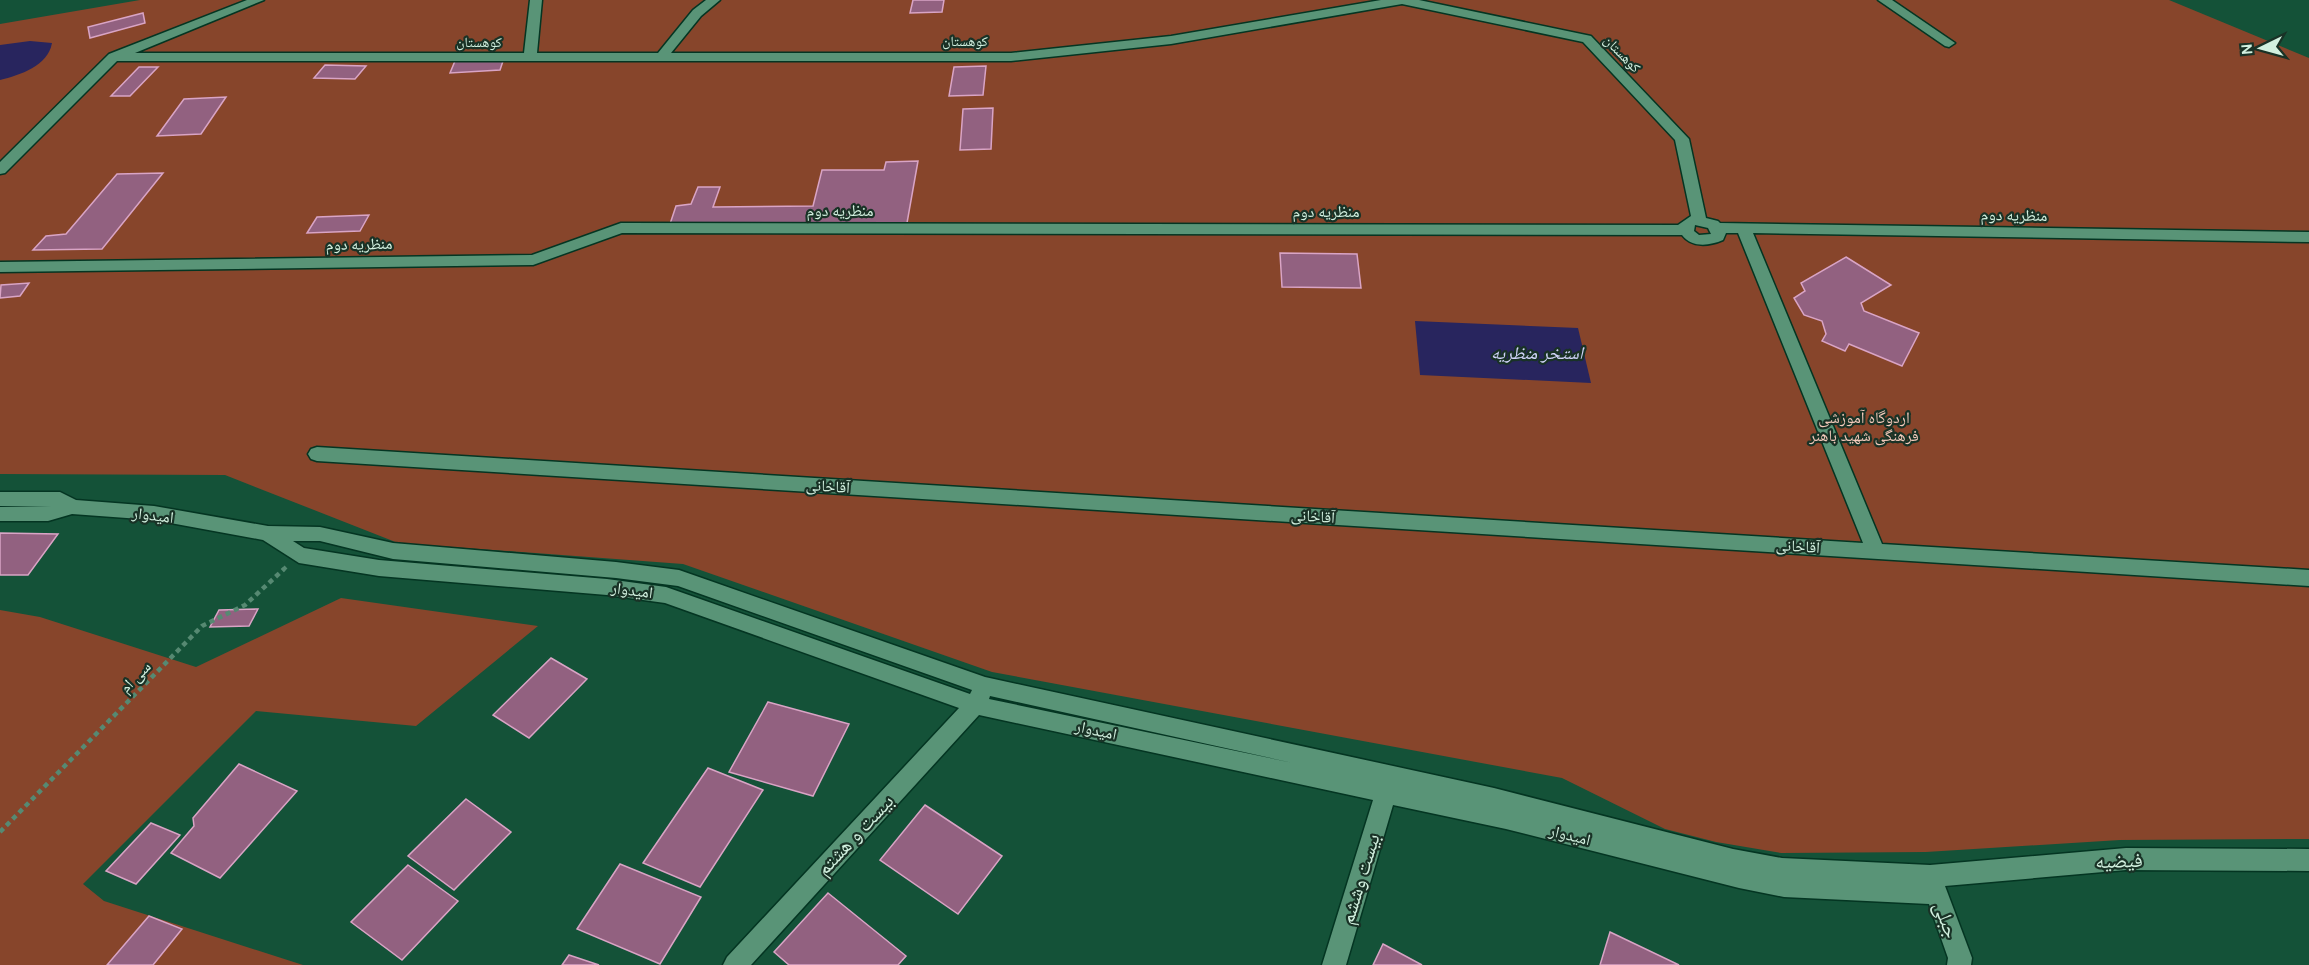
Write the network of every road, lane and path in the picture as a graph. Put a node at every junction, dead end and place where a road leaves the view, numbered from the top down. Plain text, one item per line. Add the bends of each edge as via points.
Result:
1 (258, 0) edge
2 (536, 0) edge
3 (714, 0) edge
4 (1884, 0) edge
5 (1949, 43) dead end
6 (662, 56) junction
7 (114, 57) junction
8 (530, 57) junction
9 (0, 170) edge
10 (1699, 220) junction
11 (1718, 228) junction
12 (1744, 229) junction
13 (1685, 230) junction
14 (2309, 237) edge
15 (0, 267) edge
16 (317, 454) dead end
17 (0, 499) edge
18 (72, 507) junction
19 (0, 514) edge
20 (268, 533) junction
21 (1876, 551) junction
22 (299, 555) junction
23 (611, 578) junction
24 (2309, 578) edge
25 (980, 695) junction
26 (1386, 792) junction
27 (0, 832) edge
28 (2309, 860) edge
29 (1783, 877) junction
30 (1933, 884) junction
31 (1959, 961) edge
32 (735, 965) edge
33 (1335, 965) edge

1 - 7 street
2 - 8 street
3 - 6 street via 697,13
4 - 5 street
6 - 8 street, کوهستان
6 - 10 street, کوهستان via 1011,57 1171,40 1402,0 1587,39 1682,139
7 - 8 street, کوهستان
7 - 9 street
10 - 11 street
10 - 13 street via 1692,220
11 - 12 street, منظریه دوم
11 - 13 street via 1718,237 1710,241 1698,240
12 - 14 street, منظریه دوم
12 - 21 street
13 - 15 street, منظریه دوم via 621,228 533,260
16 - 21 street, آقاخانی
17 - 18 street, امیدوار via 60,499
18 - 19 street, امیدوار via 48,514
18 - 20 street, امیدوار via 154,513
20 - 22 street, امیدوار
20 - 23 street, امیدوار via 320,534 393,551
21 - 24 street, آقاخانی
22 - 23 street, امیدوار via 379,568
22 - 27 path, سی ام via 245,605 202,626
23 - 25 street, امیدوار via 673,586
25 - 26 street, امیدوار
25 - 29 street, امیدوار via 1494,798 1733,860
25 - 32 street, بیست و هشتم
26 - 29 street, امیدوار via 1738,877
26 - 33 street, بیست وششم
28 - 30 street, فیضیه via 2126,859
29 - 30 street, امیدوار
30 - 31 street, جبلی

